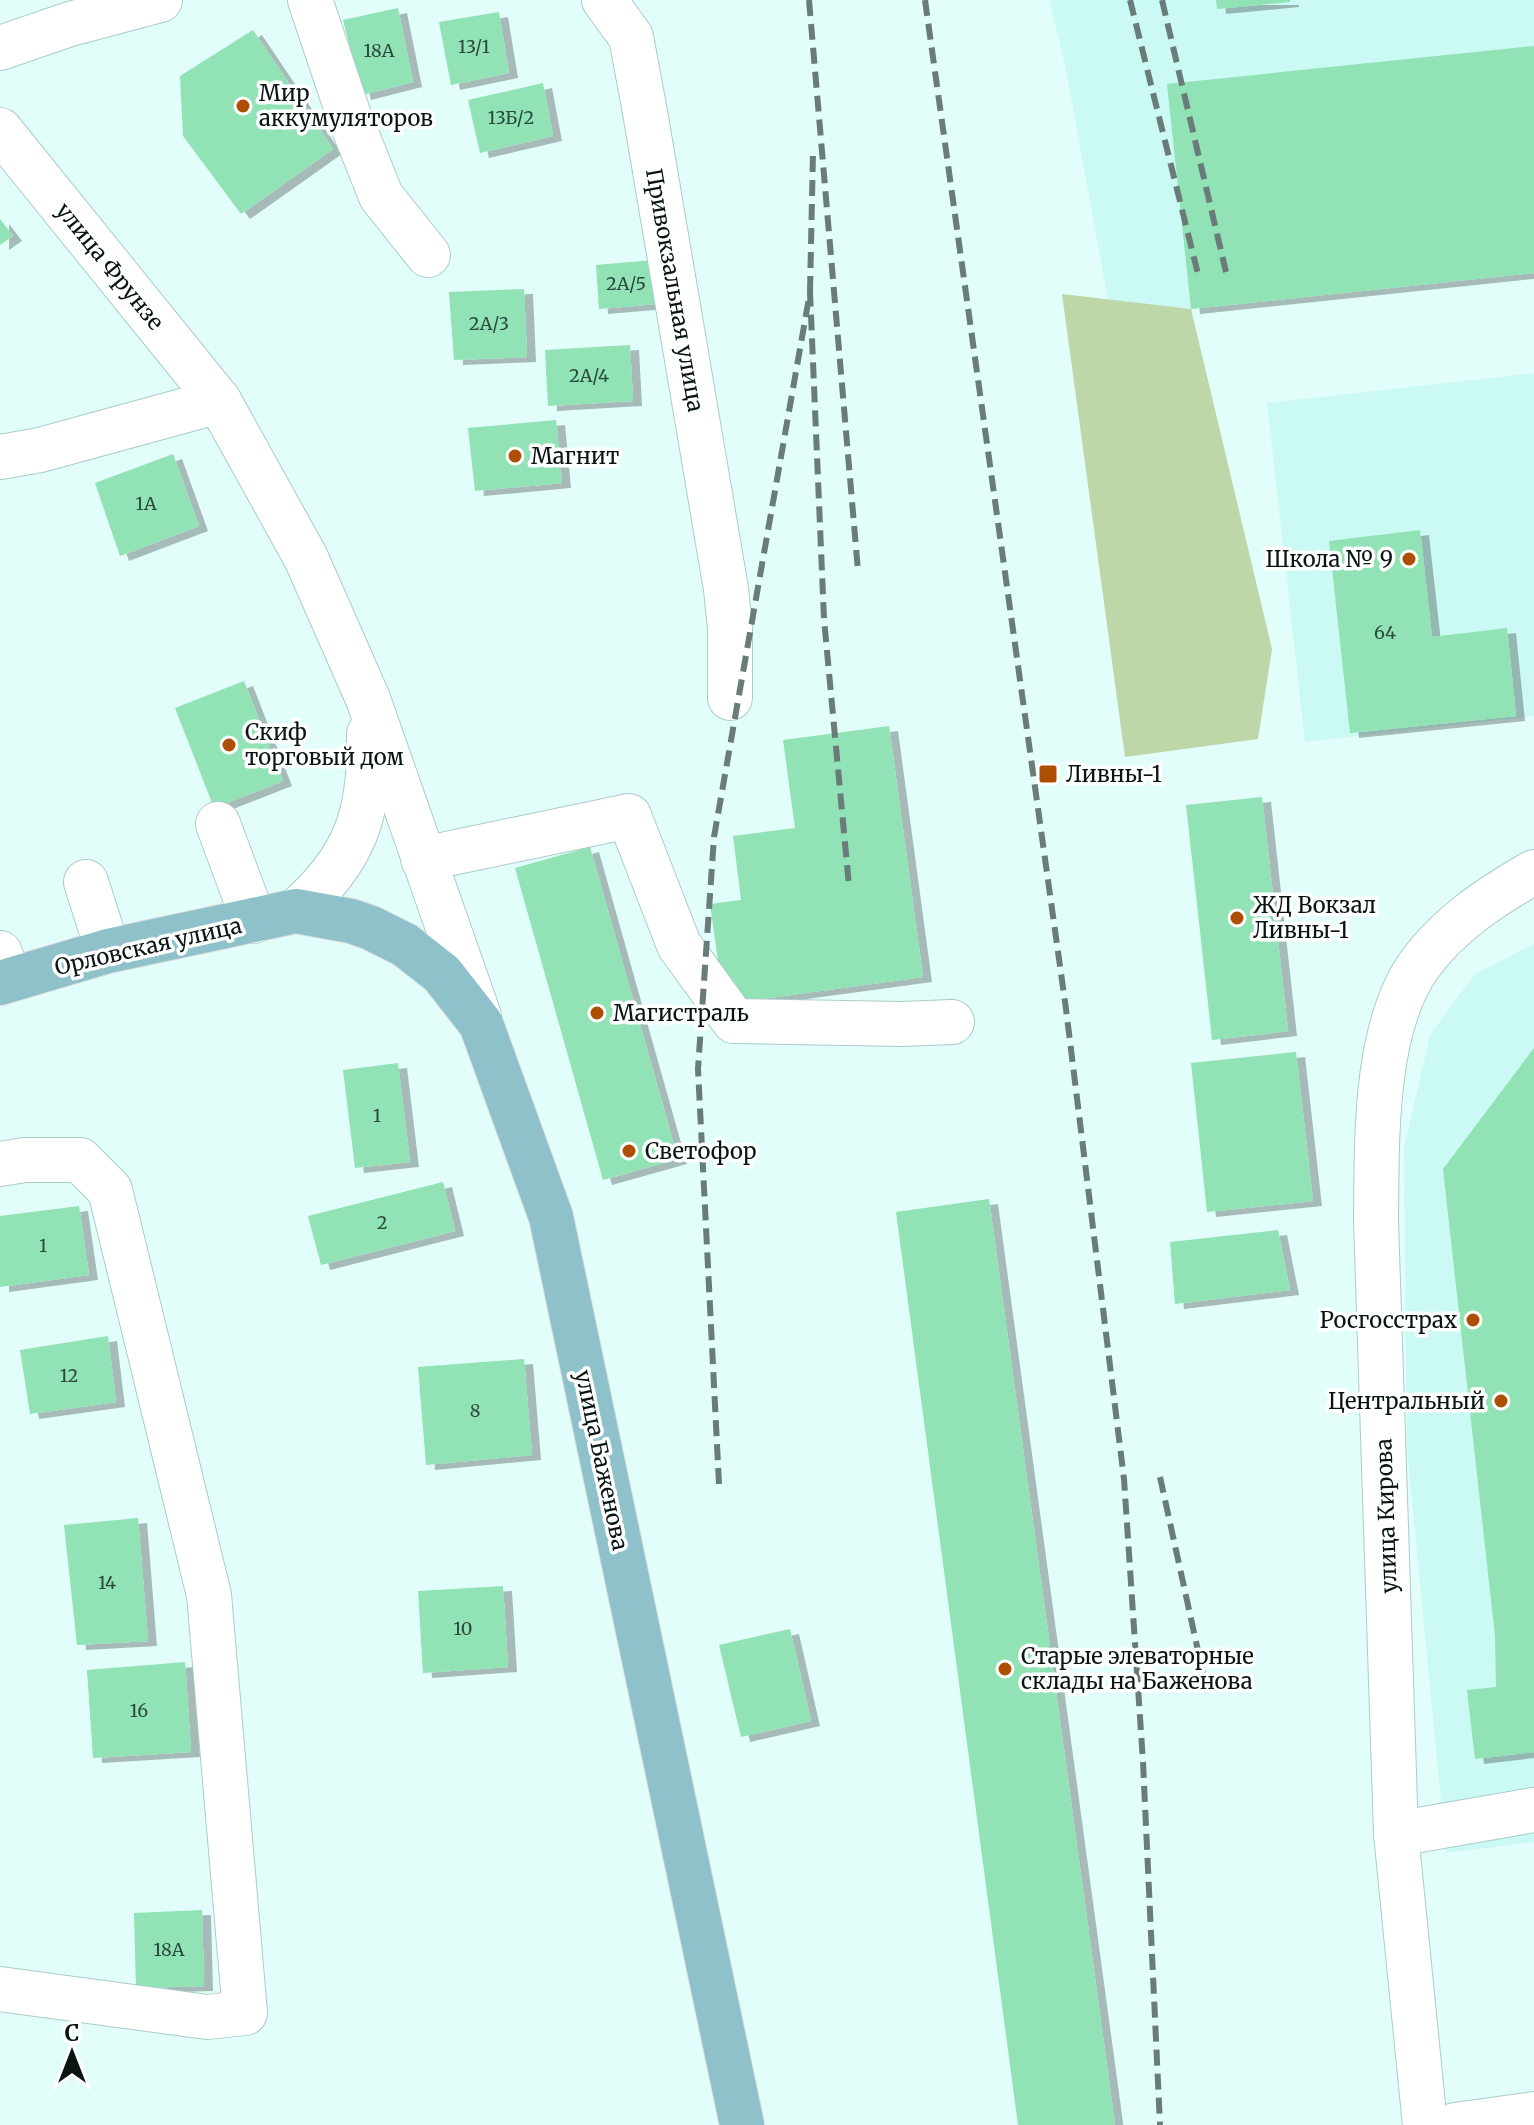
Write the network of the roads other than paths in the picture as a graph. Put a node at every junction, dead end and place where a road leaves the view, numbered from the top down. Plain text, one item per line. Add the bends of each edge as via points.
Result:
1 (160, 0) edge
2 (310, 0) edge
3 (604, 0) edge
4 (0, 48) edge
5 (0, 130) edge
6 (428, 255) dead end
7 (219, 401) junction
8 (0, 457) edge
9 (730, 698) dead end
10 (368, 699) junction
11 (218, 824) dead end
12 (423, 859) junction
13 (1534, 872) edge
14 (86, 882) dead end
15 (296, 911) junction
16 (254, 921) junction
17 (108, 951) junction
18 (3, 972) edge
19 (952, 1022) dead end
20 (481, 1024) junction
21 (0, 1164) edge
22 (1534, 1810) edge
23 (1396, 1834) junction
24 (0, 1989) edge
25 (1534, 2114) edge
26 (742, 2125) edge
27 (1425, 2125) edge
28 (1455, 2125) edge

1 - 4 street
2 - 6 street via 381,196
3 - 9 street, Привокзальная улица via 631,37 726,589
5 - 7 street, улица Фрунзе
7 - 8 street
7 - 10 street, улица Фрунзе via 306,558
10 - 12 street, улица Фрунзе
10 - 15 street via 369,780 363,817 341,864
11 - 16 street
12 - 19 street via 629,816 679,945 734,1021
12 - 20 street, улица Фрунзе
13 - 23 street, улица Кирова via 1493,895 1437,944 1411,978 1390,1033 1377,1128 1376,1221
14 - 17 street
15 - 16 main road, Орловская улица
15 - 20 main road, улица Баженова via 351,921 405,945 442,974
16 - 17 main road, Орловская улица
17 - 18 main road, Орловская улица
20 - 26 main road, улица Баженова via 551,1217
21 - 24 street via 80,1160 110,1190 209,1595 245,2013 207,2017
22 - 23 street
23 - 27 street, улица Кирова
25 - 28 street

